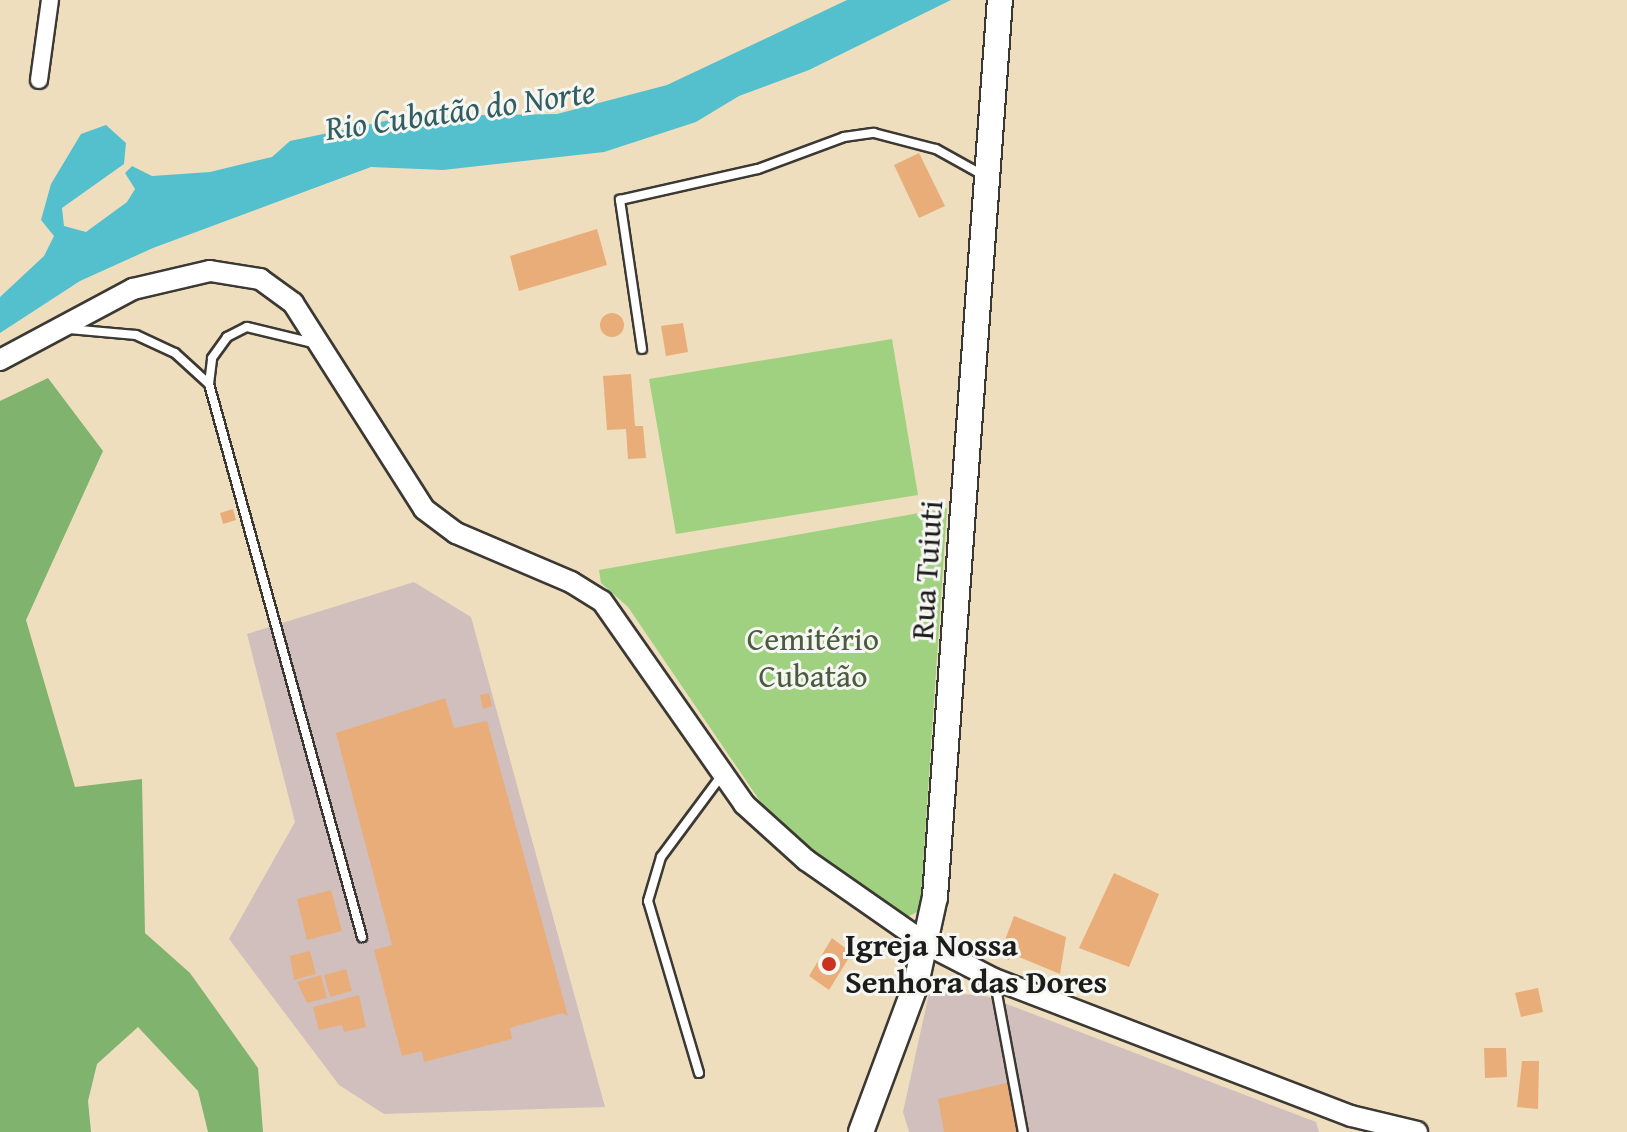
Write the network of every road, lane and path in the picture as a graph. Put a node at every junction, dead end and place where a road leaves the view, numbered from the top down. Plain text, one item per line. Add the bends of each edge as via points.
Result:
1 (50, 0) edge
2 (1000, 3) edge
3 (39, 80) dead end
4 (987, 178) junction
5 (53, 328) junction
6 (321, 345) junction
7 (642, 349) dead end
8 (0, 360) edge
9 (209, 384) junction
10 (722, 774) junction
11 (362, 937) dead end
12 (928, 945) junction
13 (994, 979) junction
14 (699, 1073) dead end
15 (861, 1132) edge
16 (1023, 1132) edge
17 (1417, 1132) edge

1 - 3 street
2 - 4 main road, Rua Tuiuti
4 - 7 lane via 936,149 874,133 844,137 758,169 620,200
4 - 12 main road, Rua Tuiuti
5 - 6 street via 133,289 210,271 260,279 275,288 293,303
5 - 8 street
5 - 9 lane via 136,335 175,353
6 - 9 lane via 247,327 227,337 212,358
6 - 10 street via 424,509 456,533 571,582 602,601
9 - 11 lane
10 - 12 street via 782,842
10 - 14 lane via 661,857 648,901
12 - 13 street
12 - 15 main road, Rua Tuiuti
13 - 16 lane
13 - 17 street via 1351,1116

